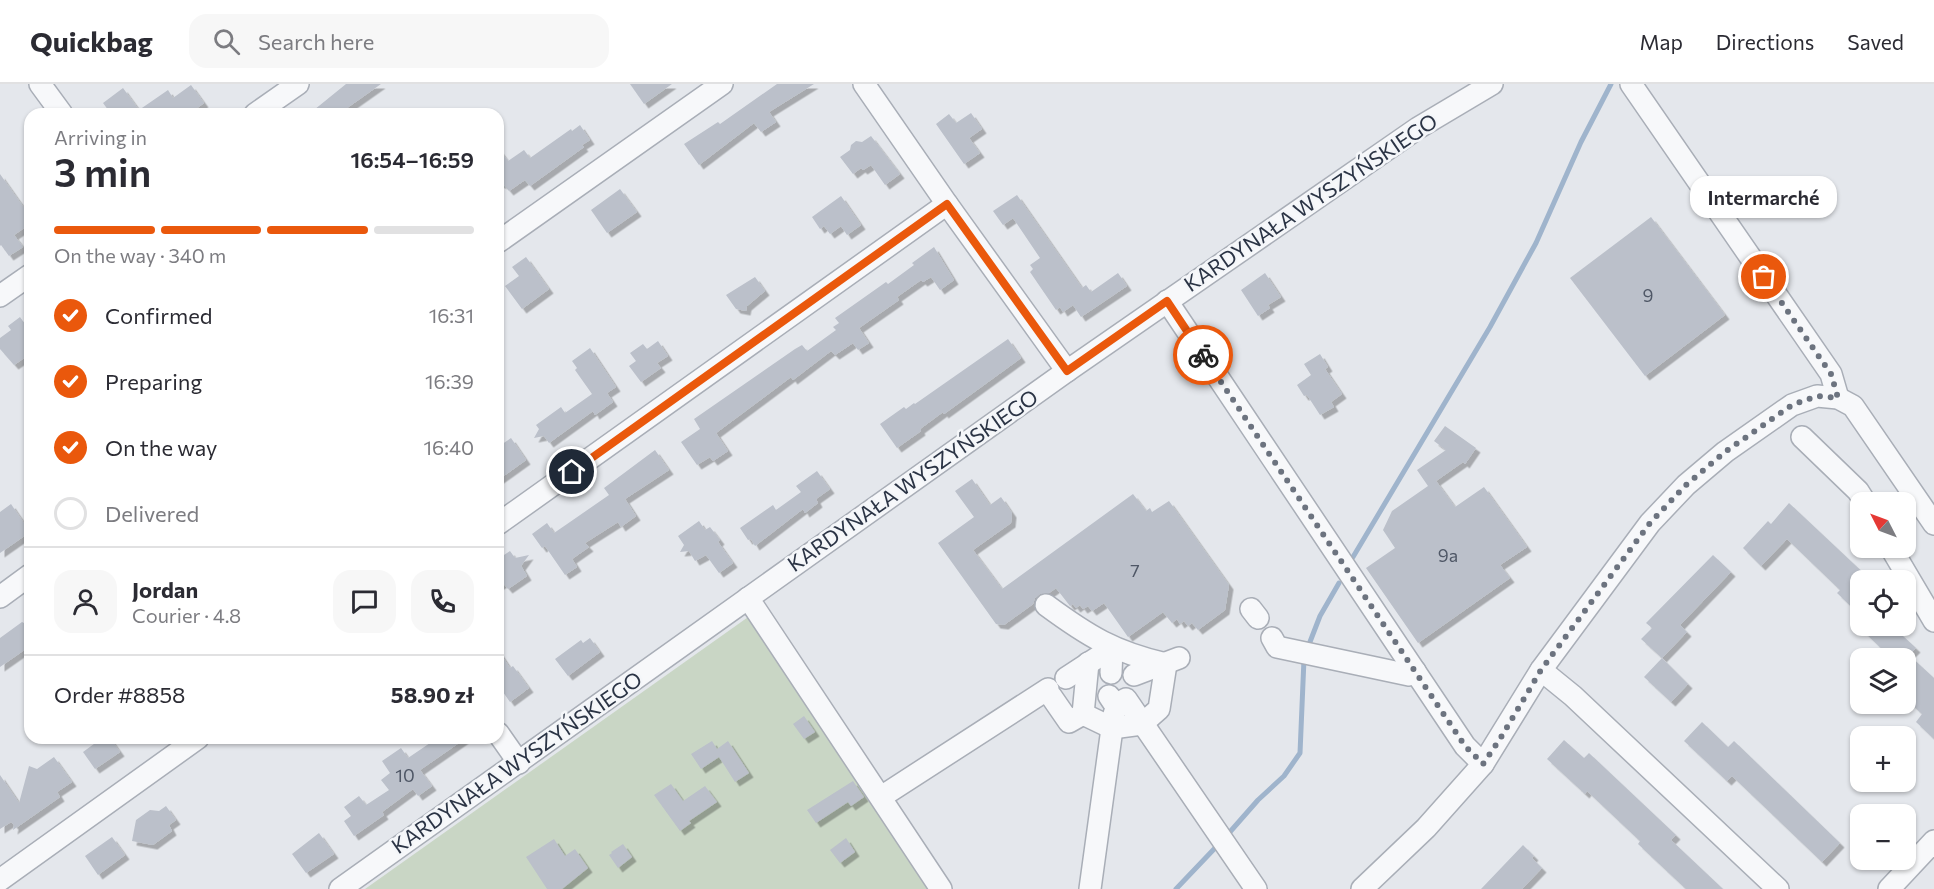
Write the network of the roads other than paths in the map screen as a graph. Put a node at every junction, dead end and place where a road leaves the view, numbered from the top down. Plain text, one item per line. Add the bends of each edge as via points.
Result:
1 (40, 84) edge
2 (298, 84) edge
3 (722, 84) edge
4 (864, 84) edge
5 (1492, 84) edge
6 (1632, 84) edge
7 (58, 108) edge
8 (264, 108) edge
9 (947, 204) junction
10 (504, 238) edge
11 (24, 279) edge
12 (0, 296) edge
13 (1167, 301) junction
14 (1067, 371) junction
15 (1838, 398) junction
16 (1802, 437) dead end
17 (1859, 492) edge
18 (504, 520) edge
19 (1934, 525) edge
20 (1897, 558) edge
21 (24, 579) edge
22 (0, 597) edge
23 (748, 598) junction
24 (1046, 605) dead end
25 (1934, 621) edge
26 (1272, 638) dead end
27 (1112, 648) junction
28 (1173, 661) junction
29 (1088, 663) junction
30 (1541, 670) junction
31 (1415, 671) junction
32 (1112, 673) dead end
33 (1134, 675) dead end
34 (1055, 687) junction
35 (1083, 714) junction
36 (1142, 723) junction
37 (1112, 728) junction
38 (504, 742) edge
39 (190, 744) edge
40 (519, 763) junction
41 (1483, 764) junction
42 (881, 797) junction
43 (1934, 841) edge
44 (0, 880) edge
45 (340, 889) edge
46 (941, 889) edge
47 (1090, 889) edge
48 (1256, 889) edge
49 (1362, 889) edge
50 (1778, 889) edge
51 (1889, 889) edge

1 - 7 street
2 - 8 street
3 - 10 street
4 - 9 street
5 - 13 street, KARDYNAŁA WYSZYŃSKIEGO via 1418,128
6 - 15 street via 1831,374
9 - 14 street
9 - 18 street
11 - 12 street
13 - 14 street, KARDYNAŁA WYSZYŃSKIEGO
13 - 31 street
14 - 23 street, KARDYNAŁA WYSZYŃSKIEGO
15 - 19 street via 1853,405
15 - 30 street via 1817,396 1792,405 1686,485 1650,523
16 - 17 street
20 - 25 street
21 - 22 street
23 - 40 street, KARDYNAŁA WYSZYŃSKIEGO
23 - 42 street
24 - 27 street
26 - 31 street via 1277,646 1408,675
27 - 28 street via 1135,657
27 - 29 street
27 - 32 street
28 - 33 street
28 - 36 street via 1159,709
29 - 34 street
29 - 35 street
30 - 41 street
30 - 50 street
31 - 41 street via 1465,746
34 - 35 street via 1070,722
34 - 42 street
35 - 37 street
36 - 37 street
36 - 37 street via 1126,699 1112,700
36 - 48 street
37 - 47 street
38 - 40 street
39 - 44 street
40 - 45 street, KARDYNAŁA WYSZYŃSKIEGO
41 - 49 street via 1426,828
42 - 46 street
43 - 51 street

